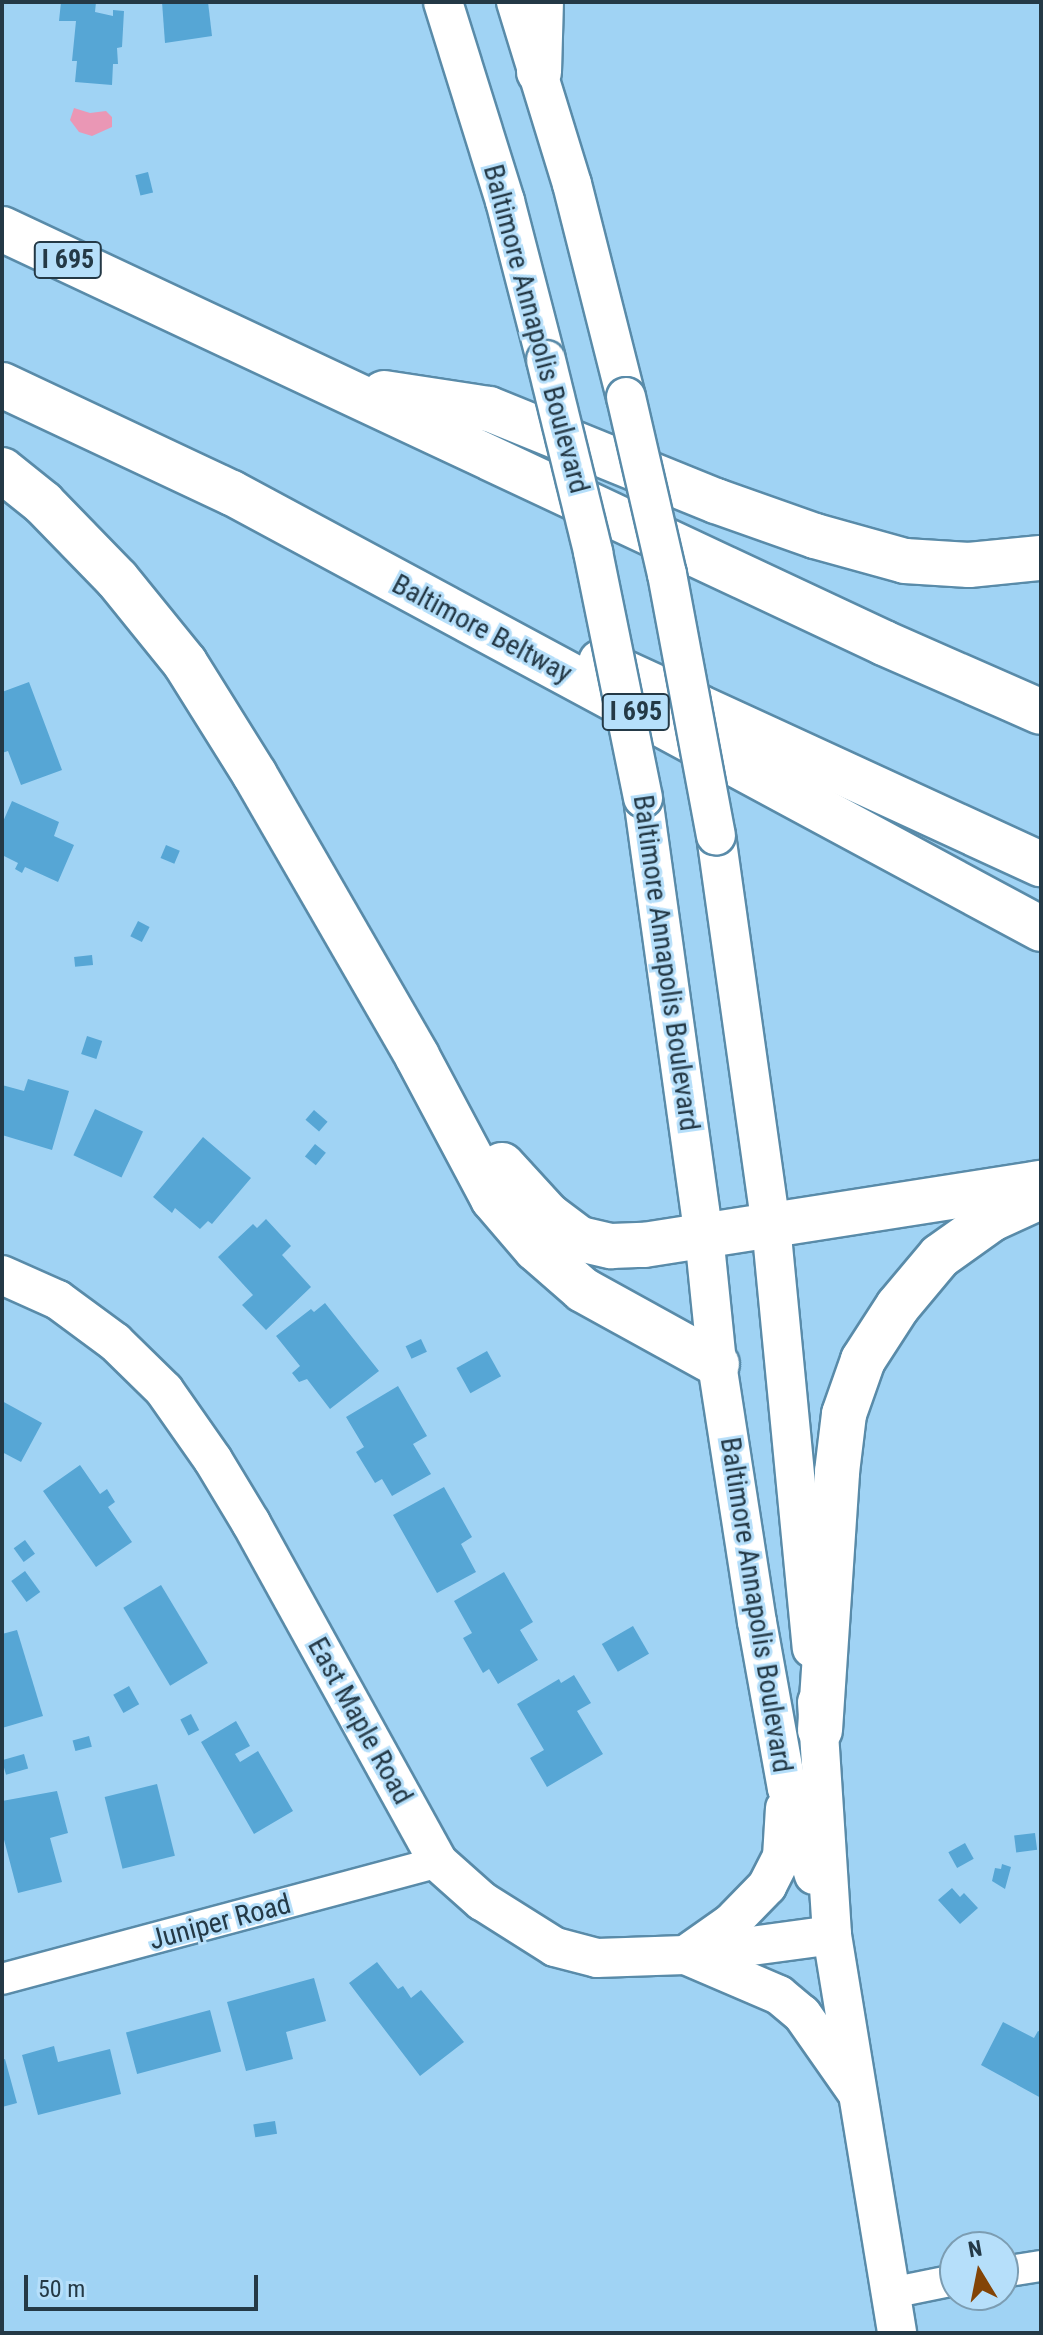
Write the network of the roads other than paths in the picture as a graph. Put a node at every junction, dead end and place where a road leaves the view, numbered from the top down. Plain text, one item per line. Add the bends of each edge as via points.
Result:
1 (443, 2) edge
2 (516, 2) edge
3 (541, 2) edge
4 (539, 72) junction
5 (2, 229) edge
6 (2, 385) edge
7 (335, 386) junction
8 (2, 470) edge
9 (232, 493) junction
10 (1041, 558) edge
11 (884, 643) junction
12 (1041, 712) edge
13 (1041, 729) edge
14 (1041, 864) edge
15 (1041, 929) edge
16 (417, 1056) junction
17 (1041, 1183) edge
18 (1041, 1197) edge
19 (771, 1225) junction
20 (704, 1235) junction
21 (2, 1275) edge
22 (717, 1364) junction
23 (820, 1730) junction
24 (787, 1788) junction
25 (438, 1862) junction
26 (832, 1935) junction
27 (685, 1955) junction
28 (2, 1979) edge
29 (862, 2100) junction
30 (1041, 2266) edge
31 (1019, 2269) edge
32 (939, 2283) edge
33 (891, 2293) junction
34 (897, 2333) edge

1 - 20 main road, Baltimore Annapolis Boulevard, bridge via 505,201 593,552 643,798
2 - 4 main road, Baltimore Annapolis Boulevard
3 - 4 highway
4 - 19 main road, Baltimore Annapolis Boulevard, bridge via 626,397 667,574 716,835
5 - 7 highway, I 695
6 - 9 highway, Baltimore Beltway / I 695
7 - 10 highway via 489,409 716,501 905,561 969,565
7 - 11 highway, I 695
8 - 16 highway via 43,503 117,579 185,663
9 - 14 highway
9 - 15 highway, Baltimore Beltway / I 695
11 - 12 highway, I 695
11 - 13 highway
16 - 20 highway via 514,1181 580,1239 611,1246 644,1245
16 - 22 highway via 493,1199 536,1249 583,1290
17 - 19 highway
18 - 23 highway via 992,1219 940,1256 898,1306 863,1360 844,1414 837,1472
19 - 20 highway
19 - 23 main road, Baltimore Annapolis Boulevard
20 - 22 main road, Baltimore Annapolis Boulevard
21 - 25 main road, East Maple Road via 58,1300 115,1342 164,1390 251,1523
22 - 24 main road, Baltimore Annapolis Boulevard
23 - 26 main road, Baltimore Annapolis Boulevard
24 - 26 main road, Baltimore Annapolis Boulevard
24 - 27 main road via 782,1857 767,1886 731,1923
25 - 27 main road, East Maple Road via 482,1901 555,1947 597,1958
25 - 28 street, Juniper Road
26 - 27 main road, East Maple Road
26 - 29 main road, Baltimore Annapolis Boulevard
27 - 29 main road via 779,1995 802,2014
29 - 33 main road, Baltimore Annapolis Boulevard
30 - 31 street
32 - 33 street
33 - 34 main road, Baltimore Annapolis Boulevard

